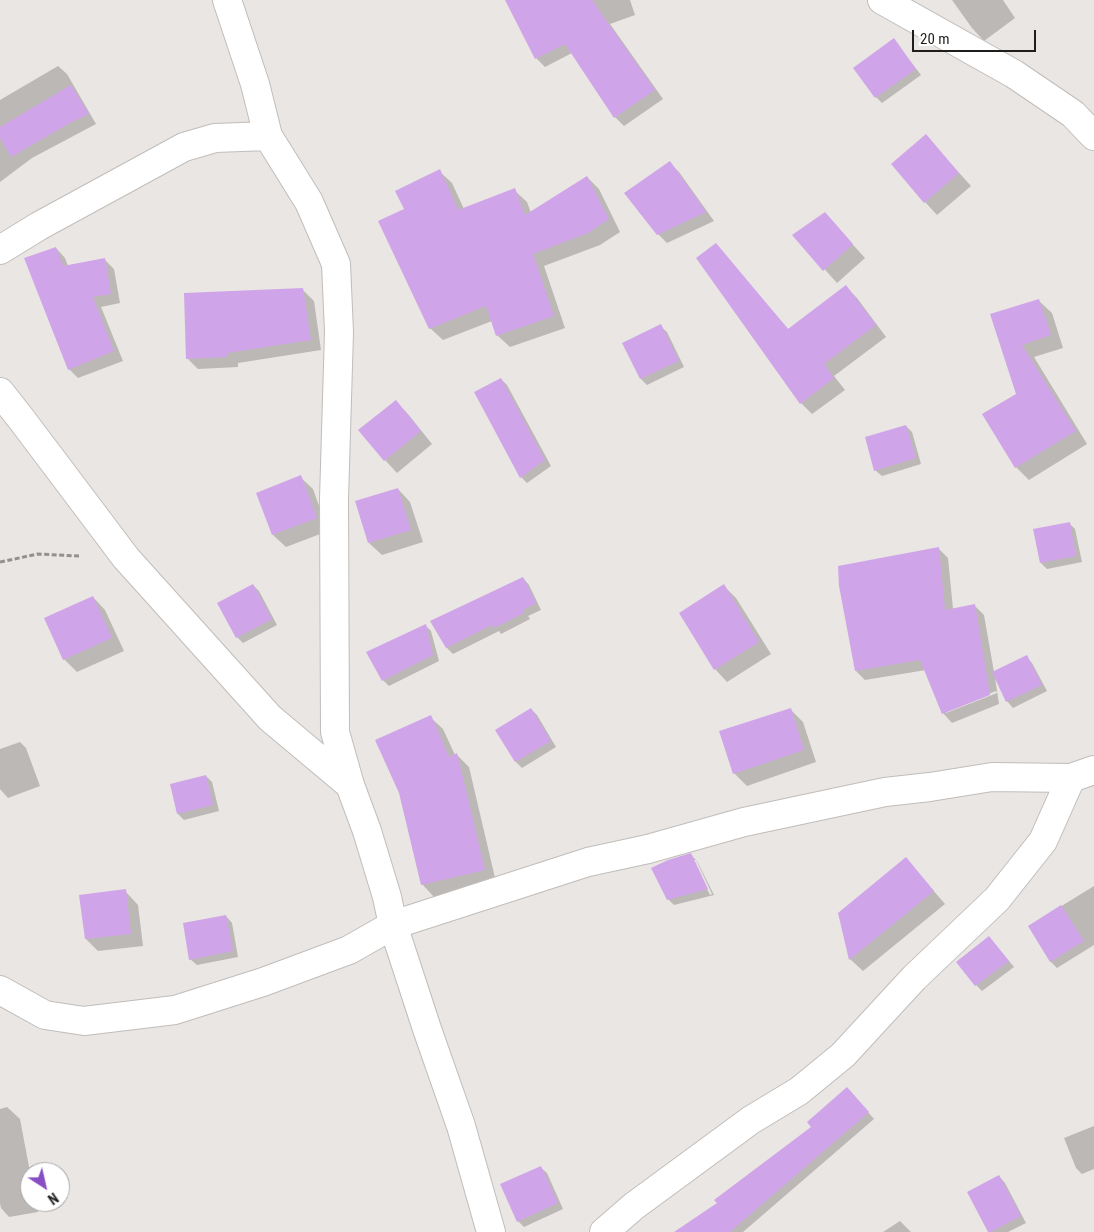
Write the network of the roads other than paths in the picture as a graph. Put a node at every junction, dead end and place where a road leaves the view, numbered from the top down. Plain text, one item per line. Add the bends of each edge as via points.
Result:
1 (227, 0) edge
2 (882, 0) edge
3 (268, 136) junction
4 (1094, 136) edge
5 (0, 250) edge
6 (0, 392) edge
7 (1083, 774) edge
8 (350, 785) junction
9 (392, 925) junction
10 (0, 990) edge
11 (491, 1232) edge
12 (604, 1232) edge

1 - 3 street via 255,84
2 - 4 street via 1014,74 1073,114
3 - 5 street via 215,138 184,148
3 - 8 street via 309,202 336,264 339,332 334,499 335,732
6 - 8 street via 126,558 270,718
7 - 9 street via 992,777 885,792 744,822 588,862
7 - 12 street via 1043,841 997,900 914,978 844,1054 799,1091 751,1120 634,1206
8 - 9 street via 387,897
9 - 10 street via 349,950 175,1010 84,1021 45,1015
9 - 11 street via 461,1126

